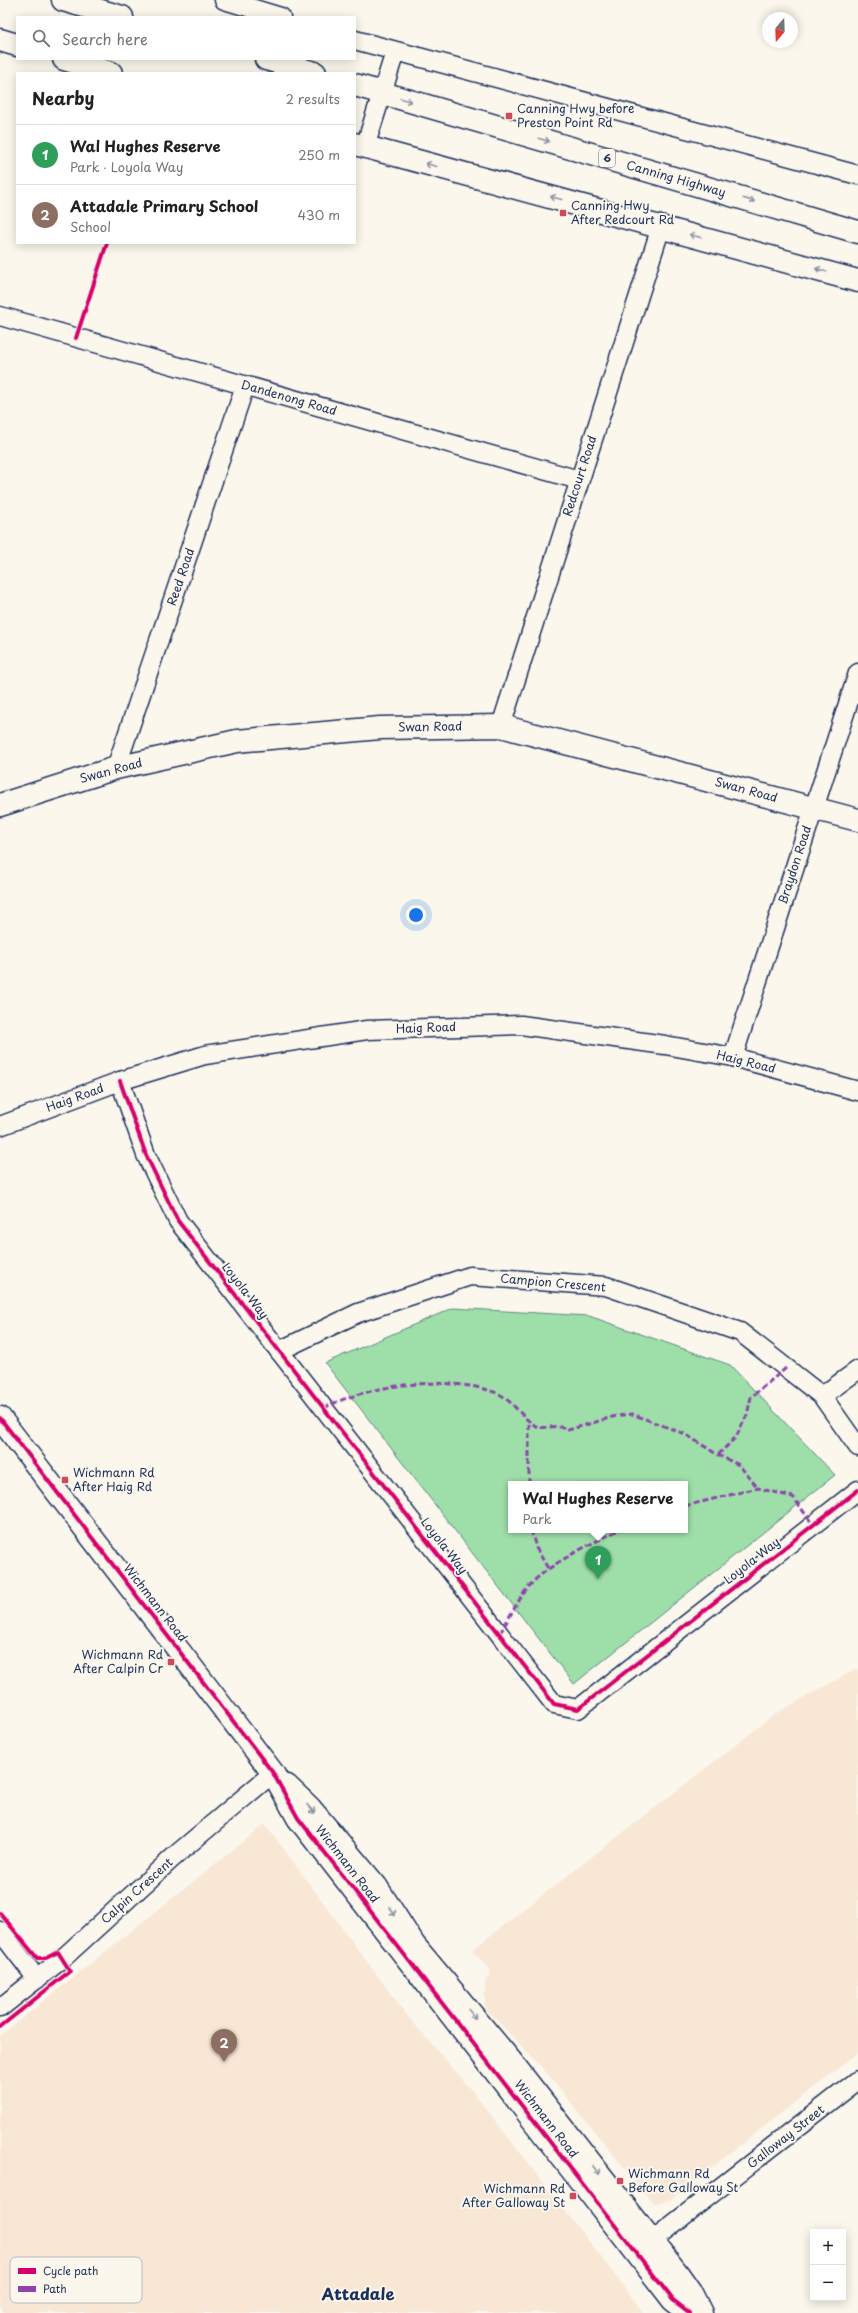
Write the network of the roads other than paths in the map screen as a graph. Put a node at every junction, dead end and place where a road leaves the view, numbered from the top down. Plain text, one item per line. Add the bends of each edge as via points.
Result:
1 (63, 0) edge
2 (224, 0) edge
3 (119, 16) edge
4 (278, 16) edge
5 (0, 40) edge
6 (356, 40) edge
7 (16, 45) edge
8 (395, 52) junction
9 (67, 60) edge
10 (269, 60) edge
11 (108, 72) edge
12 (311, 72) edge
13 (356, 85) edge
14 (382, 93) junction
15 (360, 146) edge
16 (858, 175) edge
17 (661, 226) junction
18 (858, 232) edge
19 (858, 281) edge
20 (0, 316) edge
21 (245, 386) junction
22 (579, 480) junction
23 (858, 673) edge
24 (501, 726) junction
25 (116, 768) junction
26 (0, 805) edge
27 (814, 808) junction
28 (858, 820) edge
29 (733, 1057) junction
30 (120, 1081) junction
31 (858, 1091) edge
32 (0, 1126) edge
33 (279, 1350) junction
34 (858, 1370) edge
35 (822, 1396) junction
36 (0, 1418) edge
37 (858, 1447) edge
38 (858, 1490) edge
39 (273, 1772) junction
40 (0, 1931) edge
41 (37, 1979) junction
42 (0, 2008) edge
43 (858, 2080) edge
44 (645, 2246) junction
45 (690, 2313) edge
46 (701, 2313) edge

1 - 3 main road
2 - 4 street
5 - 7 main road
6 - 8 street
8 - 14 street
8 - 16 street
9 - 11 main road
10 - 12 main road
13 - 14 main road, Canning Highway / 6
14 - 15 street
14 -> 18 main road, Canning Highway / 6
17 -> 15 main road
19 -> 17 main road
17 - 22 street, Redcourt Road
20 - 21 street, Dandenong Road
21 - 22 street, Dandenong Road
21 - 25 street, Reed Road
22 - 24 street, Redcourt Road
23 - 27 street, Braydon Road
24 - 25 main road, Swan Road via 380,728 237,741
24 - 27 main road, Swan Road
25 - 26 main road, Swan Road
27 - 28 main road, Swan Road
27 - 29 street, Braydon Road
29 - 30 street, Haig Road via 521,1025 367,1030 205,1055
29 - 31 street, Haig Road
30 - 32 street, Haig Road
30 - 33 street, Loyola Way via 146,1155 178,1221
33 - 35 street, Campion Crescent via 358,1313 470,1276 606,1286 740,1332
33 - 38 street, Loyola Way via 554,1704 578,1709
34 - 35 street
35 - 37 street, Campion Crescent
36 - 39 main road, Wichmann Road
39 - 41 street, Calpin Crescent
39 - 44 main road, Wichmann Road via 298,1818
40 - 41 street
41 - 42 street, Calpin Crescent
43 - 44 street, Galloway Street
44 - 45 main road, Wichmann Road via 673,2300
44 - 46 main road, Wichmann Road via 690,2291

